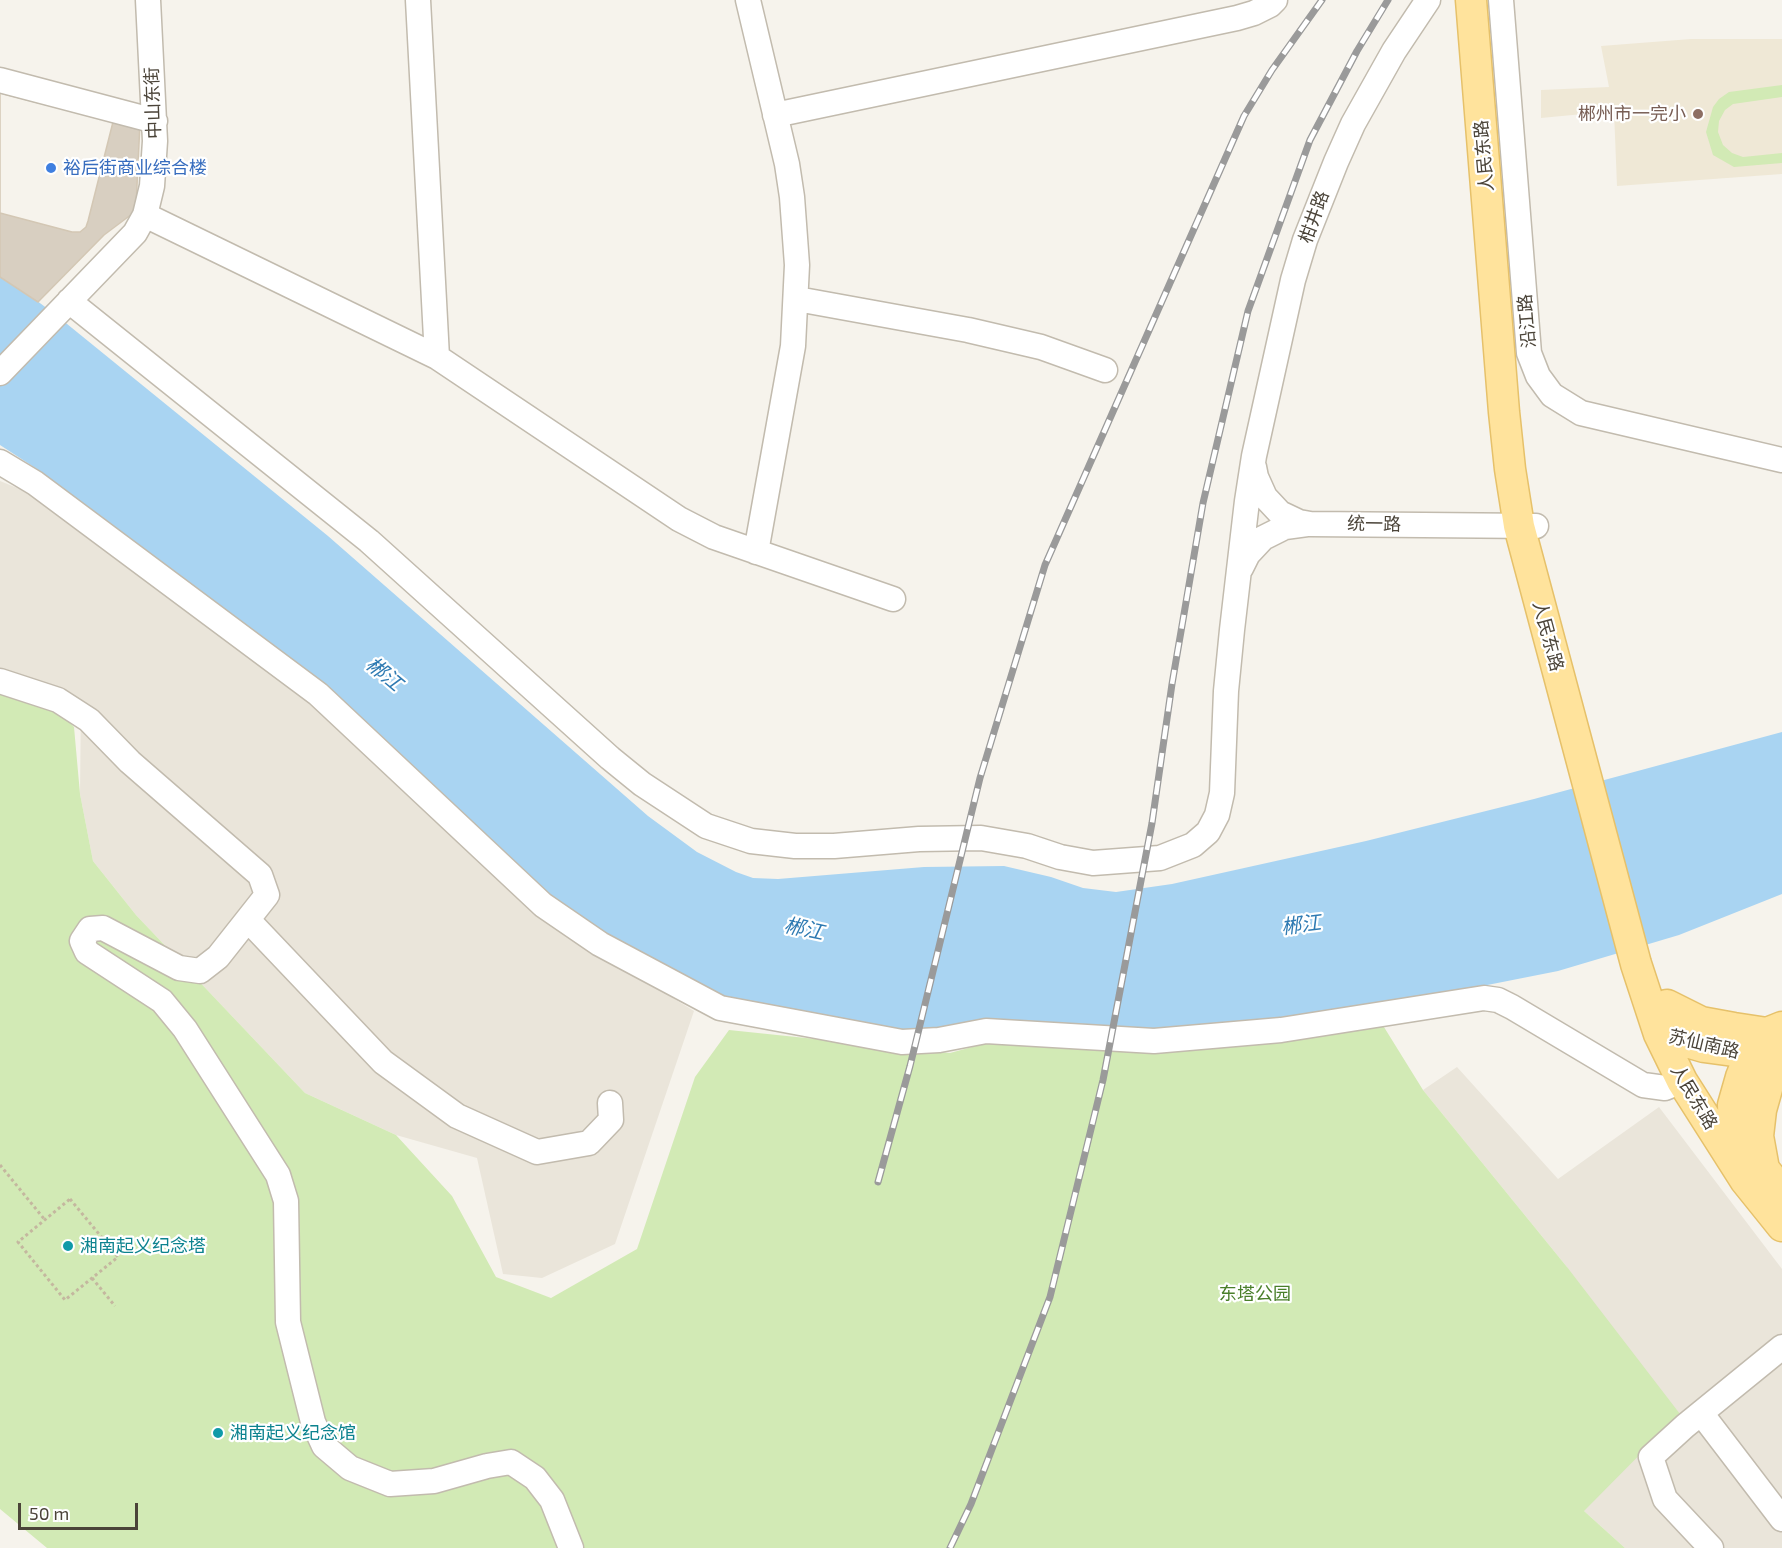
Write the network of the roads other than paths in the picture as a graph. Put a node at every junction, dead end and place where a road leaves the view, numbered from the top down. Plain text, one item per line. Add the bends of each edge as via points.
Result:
1 (148, 0) edge
2 (418, 0) edge
3 (748, 0) edge
4 (1275, 0) edge
5 (1428, 0) edge
6 (1472, 0) edge
7 (1488, 0) edge
8 (1502, 0) edge
9 (0, 80) edge
10 (775, 115) junction
11 (155, 121) junction
12 (145, 215) junction
13 (797, 299) junction
14 (62, 308) junction
15 (437, 357) junction
16 (1105, 370) dead end
17 (0, 373) edge
18 (1254, 456) junction
19 (1782, 460) edge
20 (0, 462) edge
21 (1310, 524) junction
22 (1518, 526) junction
23 (756, 552) junction
24 (1237, 584) junction
25 (893, 599) dead end
26 (0, 681) edge
27 (248, 920) junction
28 (1644, 961) junction
29 (1667, 1005) junction
30 (1671, 1037) junction
31 (1772, 1045) edge
32 (1682, 1081) junction
33 (610, 1103) dead end
34 (1734, 1130) junction
35 (1754, 1174) junction
36 (1782, 1192) edge
37 (1782, 1226) edge
38 (1782, 1347) edge
39 (1701, 1413) junction
40 (1782, 1519) edge
41 (571, 1548) edge
42 (1711, 1548) edge

1 - 11 street, 中山东街
2 - 15 street
3 - 10 street
4 - 10 street via 1237,18
5 - 18 street, 柑井路 via 1373,87 1320,201 1293,280
6 - 22 main road, 人民东路 via 1504,412
7 - 22 main road, 人民东路 via 1521,411
8 - 19 street, 沿江路 via 1529,353 1538,376 1552,395 1581,413
9 - 11 street
10 - 13 street via 792,197
11 - 12 street, 中山东街 via 152,186
12 - 14 street, 中山东街 via 135,233
12 - 15 street
13 - 16 street via 968,330 1041,348
13 - 23 street via 793,346
14 - 17 street, 中山东街
14 - 24 street via 369,541 642,784 706,826 751,841 834,846 981,838 1093,863 1160,858 1193,845 1208,832 1222,793 1226,691
15 - 23 street via 679,519
18 - 21 street, 统一路 via 1256,477 1272,506 1289,518
18 - 24 street, 柑井路
20 - 32 street via 35,483 318,694 543,905 600,944 720,1008 902,1042 986,1031 1154,1041 1281,1030 1484,998 1512,1007 1643,1085 1665,1088
21 - 22 street, 统一路
21 - 24 street via 1285,527 1263,538 1243,563
22 - 28 main road, 人民东路
23 - 25 street
26 - 27 street via 58,700 89,720 130,762 260,875 267,895
27 - 33 street via 384,1062 457,1116 537,1152 589,1143 611,1120
27 - 41 street via 218,957 200,971 179,969 103,928 90,929 82,941 87,952 162,1001 185,1029 278,1175 286,1201 288,1322 313,1422 324,1446 350,1468 390,1484 434,1481 511,1462 535,1478 552,1500
28 - 29 main road, 人民东路
28 - 30 main road, 人民东路
29 - 30 main road, 人民东路
29 - 31 main road, 苏仙南路 via 1701,1022
30 - 31 main road, 苏仙南路 via 1704,1047
30 - 32 main road, 人民东路
30 - 34 main road, 人民东路
31 - 34 main road, 苏仙南路 via 1741,1077 1733,1105
31 - 35 main road
32 - 35 main road, 人民东路
34 - 35 main road, 人民东路
35 - 36 main road, 人民东路
35 - 37 main road, 人民东路
38 - 39 street
39 - 40 street
39 - 42 street via 1651,1457 1665,1499

